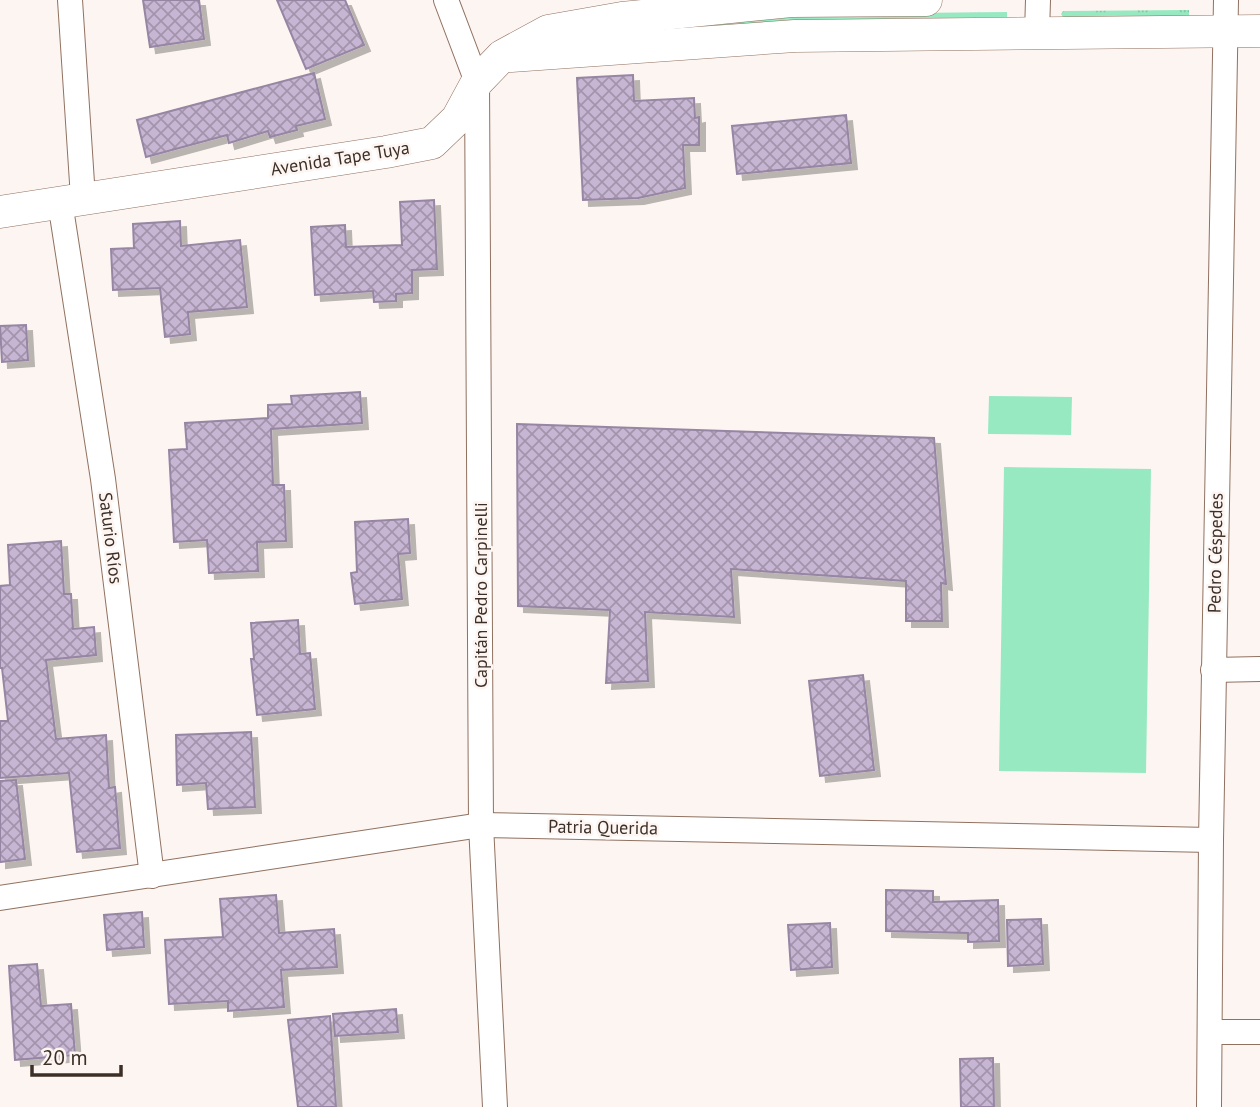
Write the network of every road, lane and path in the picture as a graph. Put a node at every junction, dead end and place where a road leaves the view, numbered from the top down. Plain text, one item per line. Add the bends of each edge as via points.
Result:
1 (70, 0) edge
2 (446, 0) edge
3 (926, 0) edge
4 (1038, 0) edge
5 (1226, 0) edge
6 (1260, 31) edge
7 (1225, 32) junction
8 (1037, 33) junction
9 (502, 56) junction
10 (477, 82) junction
11 (71, 200) junction
12 (0, 212) edge
13 (1260, 668) edge
14 (1213, 670) junction
15 (481, 825) junction
16 (1210, 840) junction
17 (152, 876) junction
18 (0, 898) edge
19 (1211, 1032) junction
20 (1260, 1032) edge
21 (495, 1107) edge
22 (1209, 1107) edge

1 - 11 street, Saturio Ríos
2 - 10 street
3 - 9 street, Avenida Tape Tuya via 790,1 622,18 548,31
4 - 8 street
5 - 7 street, Pedro Céspedes
6 - 7 street
7 - 8 street
7 - 14 street, Pedro Céspedes
8 - 9 street via 795,36
9 - 10 street, Avenida Tape Tuya
10 - 11 street, Avenida Tape Tuya via 457,119 432,143
10 - 15 street, Capitán Pedro Carpinelli
11 - 12 street, Avenida Tape Tuya
11 - 17 street, Saturio Ríos
13 - 14 street
14 - 16 street, Pedro Céspedes
15 - 16 street, Patria Querida
15 - 17 street, Patria Querida
15 - 21 street, Capitán Pedro Carpinelli
16 - 19 street, Pedro Céspedes
17 - 18 street, Patria Querida
19 - 20 street
19 - 22 street, Pedro Céspedes

